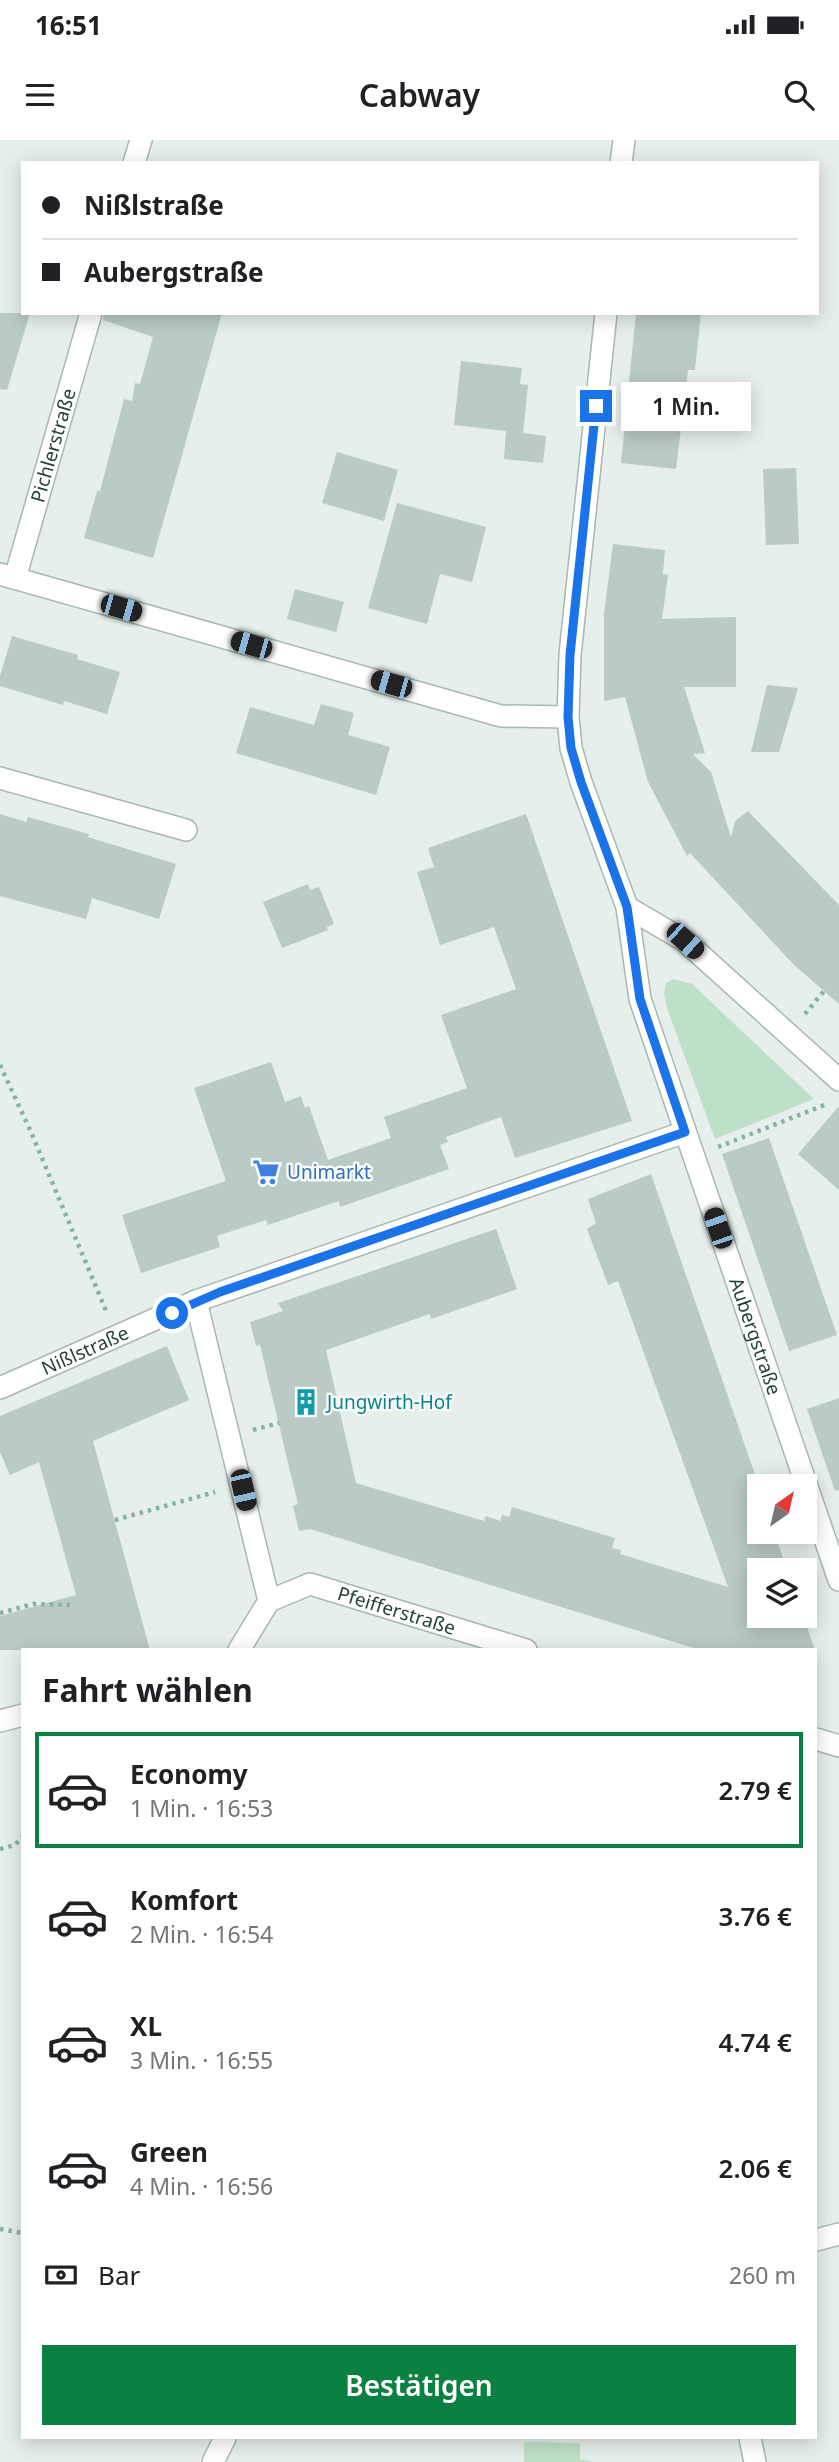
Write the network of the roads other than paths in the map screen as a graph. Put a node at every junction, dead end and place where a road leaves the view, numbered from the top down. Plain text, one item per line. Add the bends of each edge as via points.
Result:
1 (141, 140) edge
2 (624, 140) edge
3 (135, 161) edge
4 (621, 161) edge
5 (90, 315) edge
6 (606, 315) edge
7 (7, 576) edge
8 (568, 717) junction
9 (0, 778) edge
10 (186, 830) dead end
11 (627, 907) junction
12 (839, 1080) edge
13 (685, 1132) junction
14 (196, 1301) junction
15 (0, 1388) edge
16 (839, 1580) edge
17 (269, 1601) junction
18 (240, 1648) edge
19 (519, 1648) edge
20 (21, 1716) edge
21 (0, 1721) edge
22 (817, 1739) edge
23 (839, 1746) edge
24 (839, 2234) edge
25 (817, 2240) edge
26 (224, 2439) edge
27 (750, 2439) edge
28 (213, 2462) edge
29 (755, 2462) edge

1 - 3 street
2 - 4 street
5 - 7 street, Pichlerstraße
6 - 8 street, Aubergstraße via 570,655
7 - 8 street via 501,716
8 - 11 street, Aubergstraße via 581,782
9 - 10 street
11 - 12 street via 685,941
11 - 13 street, Aubergstraße via 640,999
13 - 14 street, Nißlstraße
13 - 16 street, Aubergstraße
14 - 15 street, Nißlstraße
14 - 17 street
17 - 18 street
17 - 19 street, Pfeifferstraße via 310,1584
20 - 21 street
22 - 23 street
24 - 25 street
26 - 28 street
27 - 29 street

